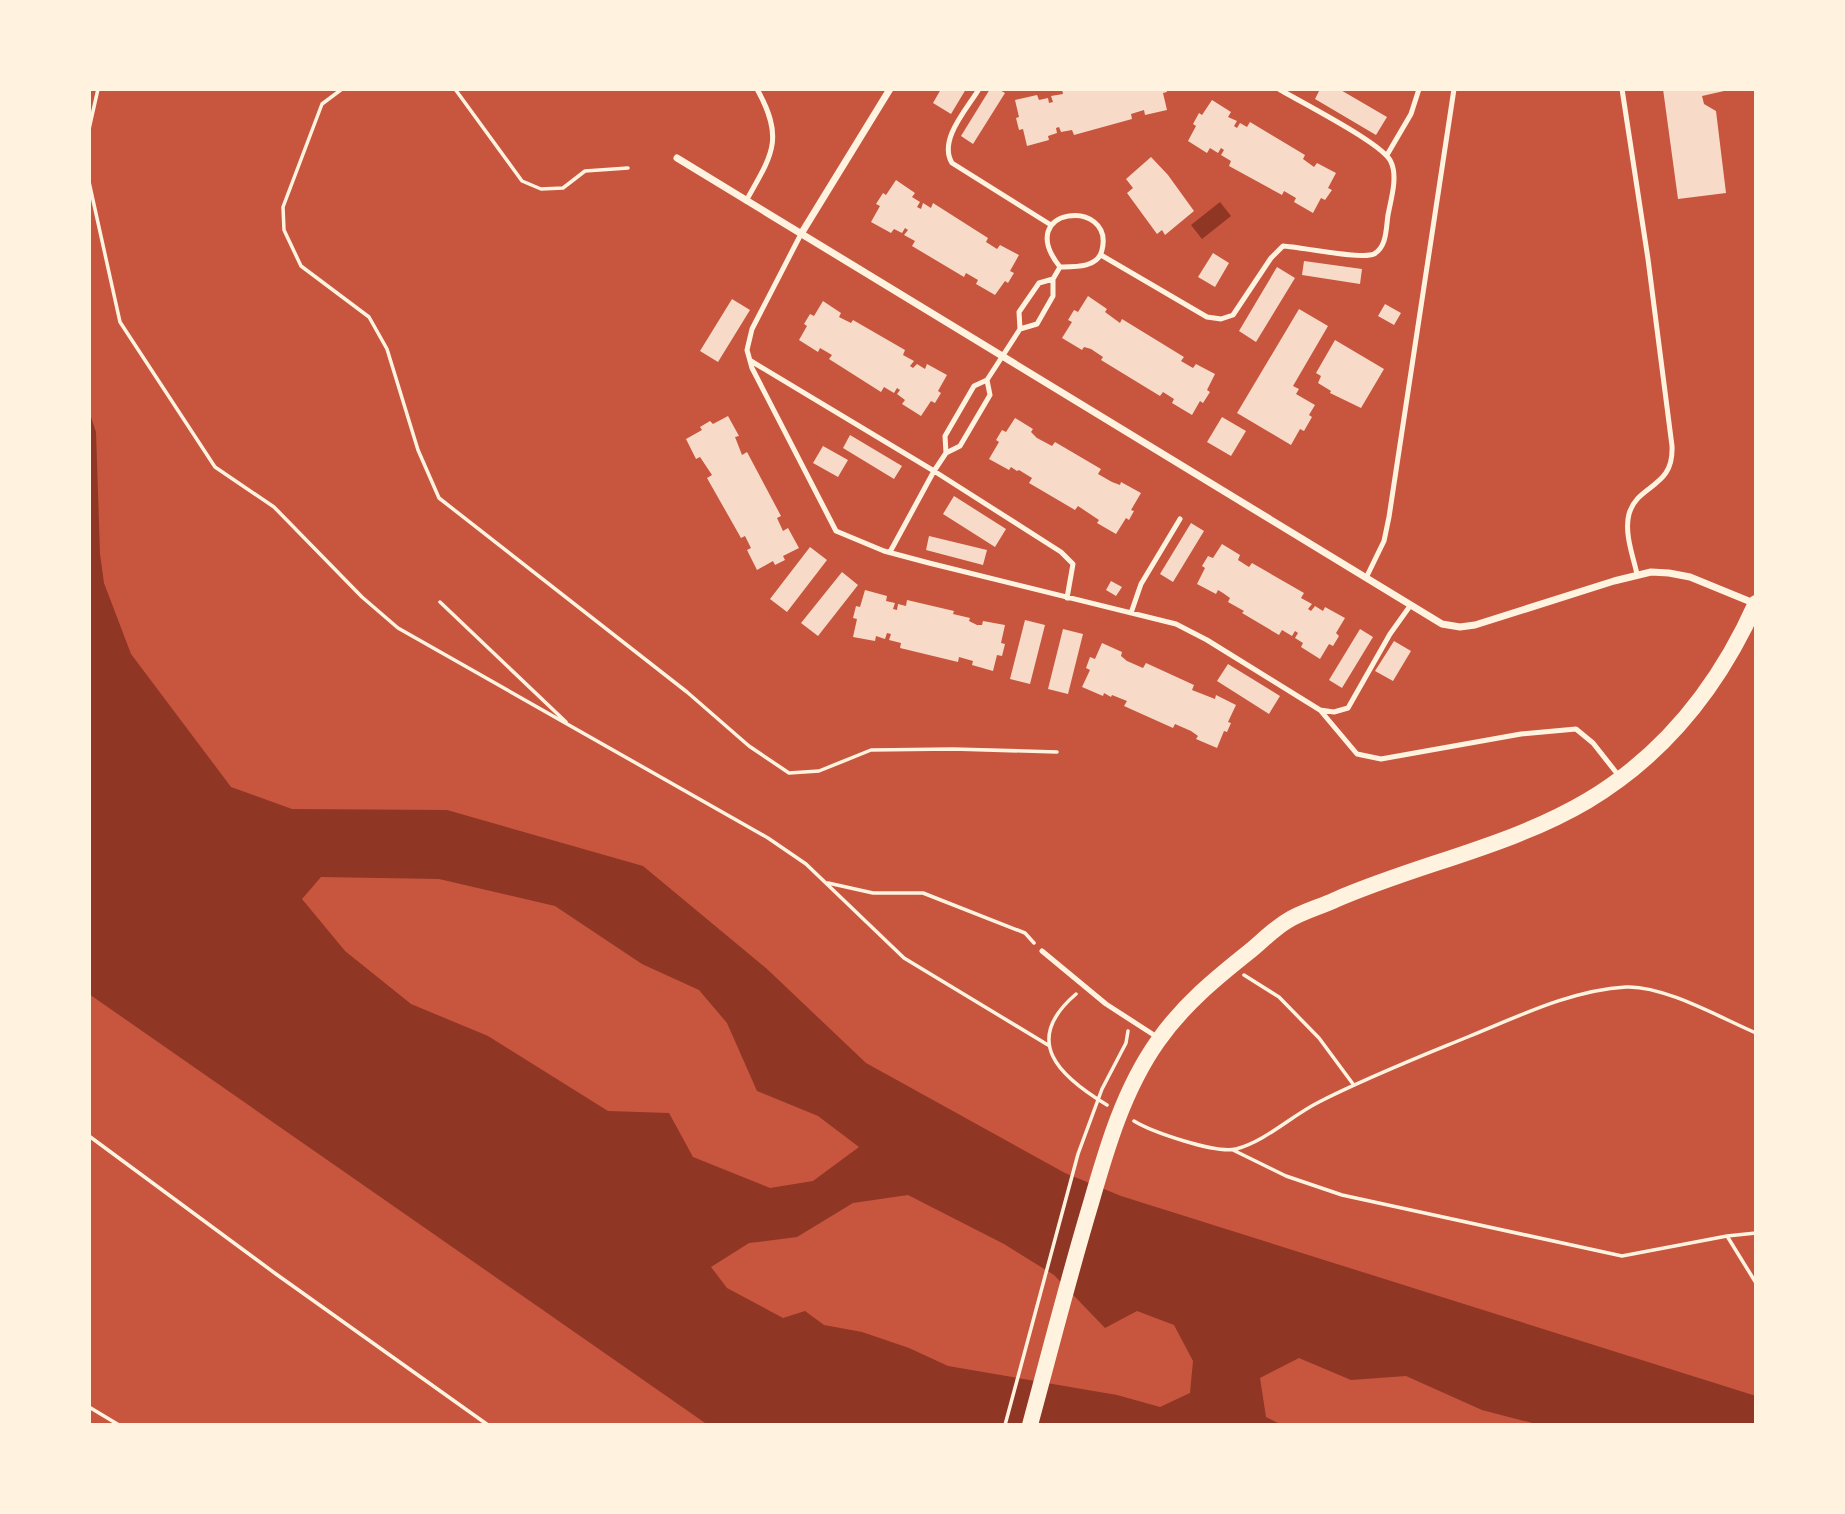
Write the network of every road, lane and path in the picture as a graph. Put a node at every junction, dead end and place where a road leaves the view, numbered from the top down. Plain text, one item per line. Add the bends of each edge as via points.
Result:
1 (98, 89) edge
2 (342, 89) edge
3 (455, 89) edge
4 (757, 89) edge
5 (890, 89) edge
6 (979, 89) edge
7 (1279, 89) edge
8 (1419, 89) edge
9 (1454, 89) edge
10 (1622, 89) edge
11 (89, 129) edge
12 (1387, 155) junction
13 (677, 158) dead end
14 (628, 168) dead end
15 (89, 182) edge
16 (746, 201) junction
17 (1051, 225) junction
18 (801, 234) junction
19 (1101, 255) junction
20 (1060, 267) junction
21 (1053, 279) junction
22 (1020, 329) junction
23 (1002, 356) junction
24 (750, 360) junction
25 (987, 380) junction
26 (946, 453) junction
27 (934, 471) junction
28 (1180, 519) dead end
29 (890, 552) junction
30 (1637, 574) junction
31 (1366, 578) junction
32 (1067, 598) junction
33 (440, 602) dead end
34 (1756, 603) edge
35 (1410, 606) junction
36 (1131, 613) junction
37 (1320, 710) junction
38 (570, 726) junction
39 (1057, 752) dead end
40 (1621, 778) junction
41 (825, 882) junction
42 (1042, 951) joint
43 (1230, 967) junction
44 (1086, 986) junction
45 (1128, 1022) dead end
46 (1756, 1033) edge
47 (1159, 1039) junction
48 (1048, 1045) junction
49 (1353, 1084) junction
50 (1112, 1108) dead end
51 (1133, 1121) dead end
52 (89, 1136) edge
53 (1233, 1150) junction
54 (1756, 1233) edge
55 (1727, 1236) junction
56 (1756, 1283) edge
57 (89, 1408) edge
58 (119, 1425) edge
59 (488, 1425) edge
60 (1005, 1425) edge
61 (1030, 1425) edge

1 - 11 path
2 - 39 path via 322,104 283,207 284,230 301,267 369,317 387,349 418,450 439,498 789,773 819,771 871,750
3 - 14 path via 522,181 541,189 563,188 585,171
4 - 16 lane via 774,139 768,163
5 - 18 street
6 - 17 lane via 948,140 947,156
7 - 12 lane
8 - 12 lane via 1411,114
9 - 31 lane via 1389,517 1384,541
10 - 30 lane via 1672,446 1667,473 1634,503 1629,516
12 - 19 lane via 1394,179 1384,243 1374,254 1283,246 1233,315 1207,317
13 - 16 street
15 - 38 path via 120,322 215,467 274,507 398,628
16 - 18 street
17 - 19 lane via 1075,215 1087,216 1100,225
17 - 20 lane via 1048,253
18 - 23 street
18 - 24 lane via 752,329 747,350
19 - 20 lane via 1093,263
20 - 21 lane
21 - 22 lane via 1039,283 1019,312
21 - 22 lane via 1054,296 1037,324
22 - 23 lane
23 - 25 lane
23 - 31 street
24 - 27 lane
24 - 29 lane via 836,531
25 - 26 lane via 974,386 945,436
25 - 26 lane via 990,395 960,446
26 - 27 lane
27 - 29 lane
27 - 32 lane via 1061,552 1073,564
28 - 36 lane via 1141,584
29 - 32 lane
30 - 34 street via 1690,577
30 - 35 street via 1468,627 1442,624
31 - 35 street
32 - 36 lane
33 - 38 path
34 - 40 main road via 1731,654 1700,701 1670,737
35 - 37 lane via 1348,708
36 - 37 lane via 1186,629
37 - 40 lane via 1357,754 1381,759 1576,729 1594,743
38 - 41 path via 768,838
40 - 43 main road via 1543,823 1360,889 1287,921
41 - 42 path via 873,893 923,893 1025,933
41 - 48 path via 904,958
42 - 44 lane
43 - 47 main road via 1198,993
43 - 49 path via 1279,997 1320,1038
44 - 47 lane
44 - 48 path via 1049,1027
45 - 60 path via 1126,1042 1102,1089 1078,1154
46 - 49 path via 1667,995 1629,987 1583,993
47 - 61 main road via 1135,1076 1102,1166
48 - 50 path via 1055,1061 1080,1088
49 - 53 path
51 - 53 path via 1195,1144
52 - 59 path
53 - 55 path via 1286,1177 1342,1195 1622,1256
54 - 55 path
55 - 56 path
57 - 58 path

